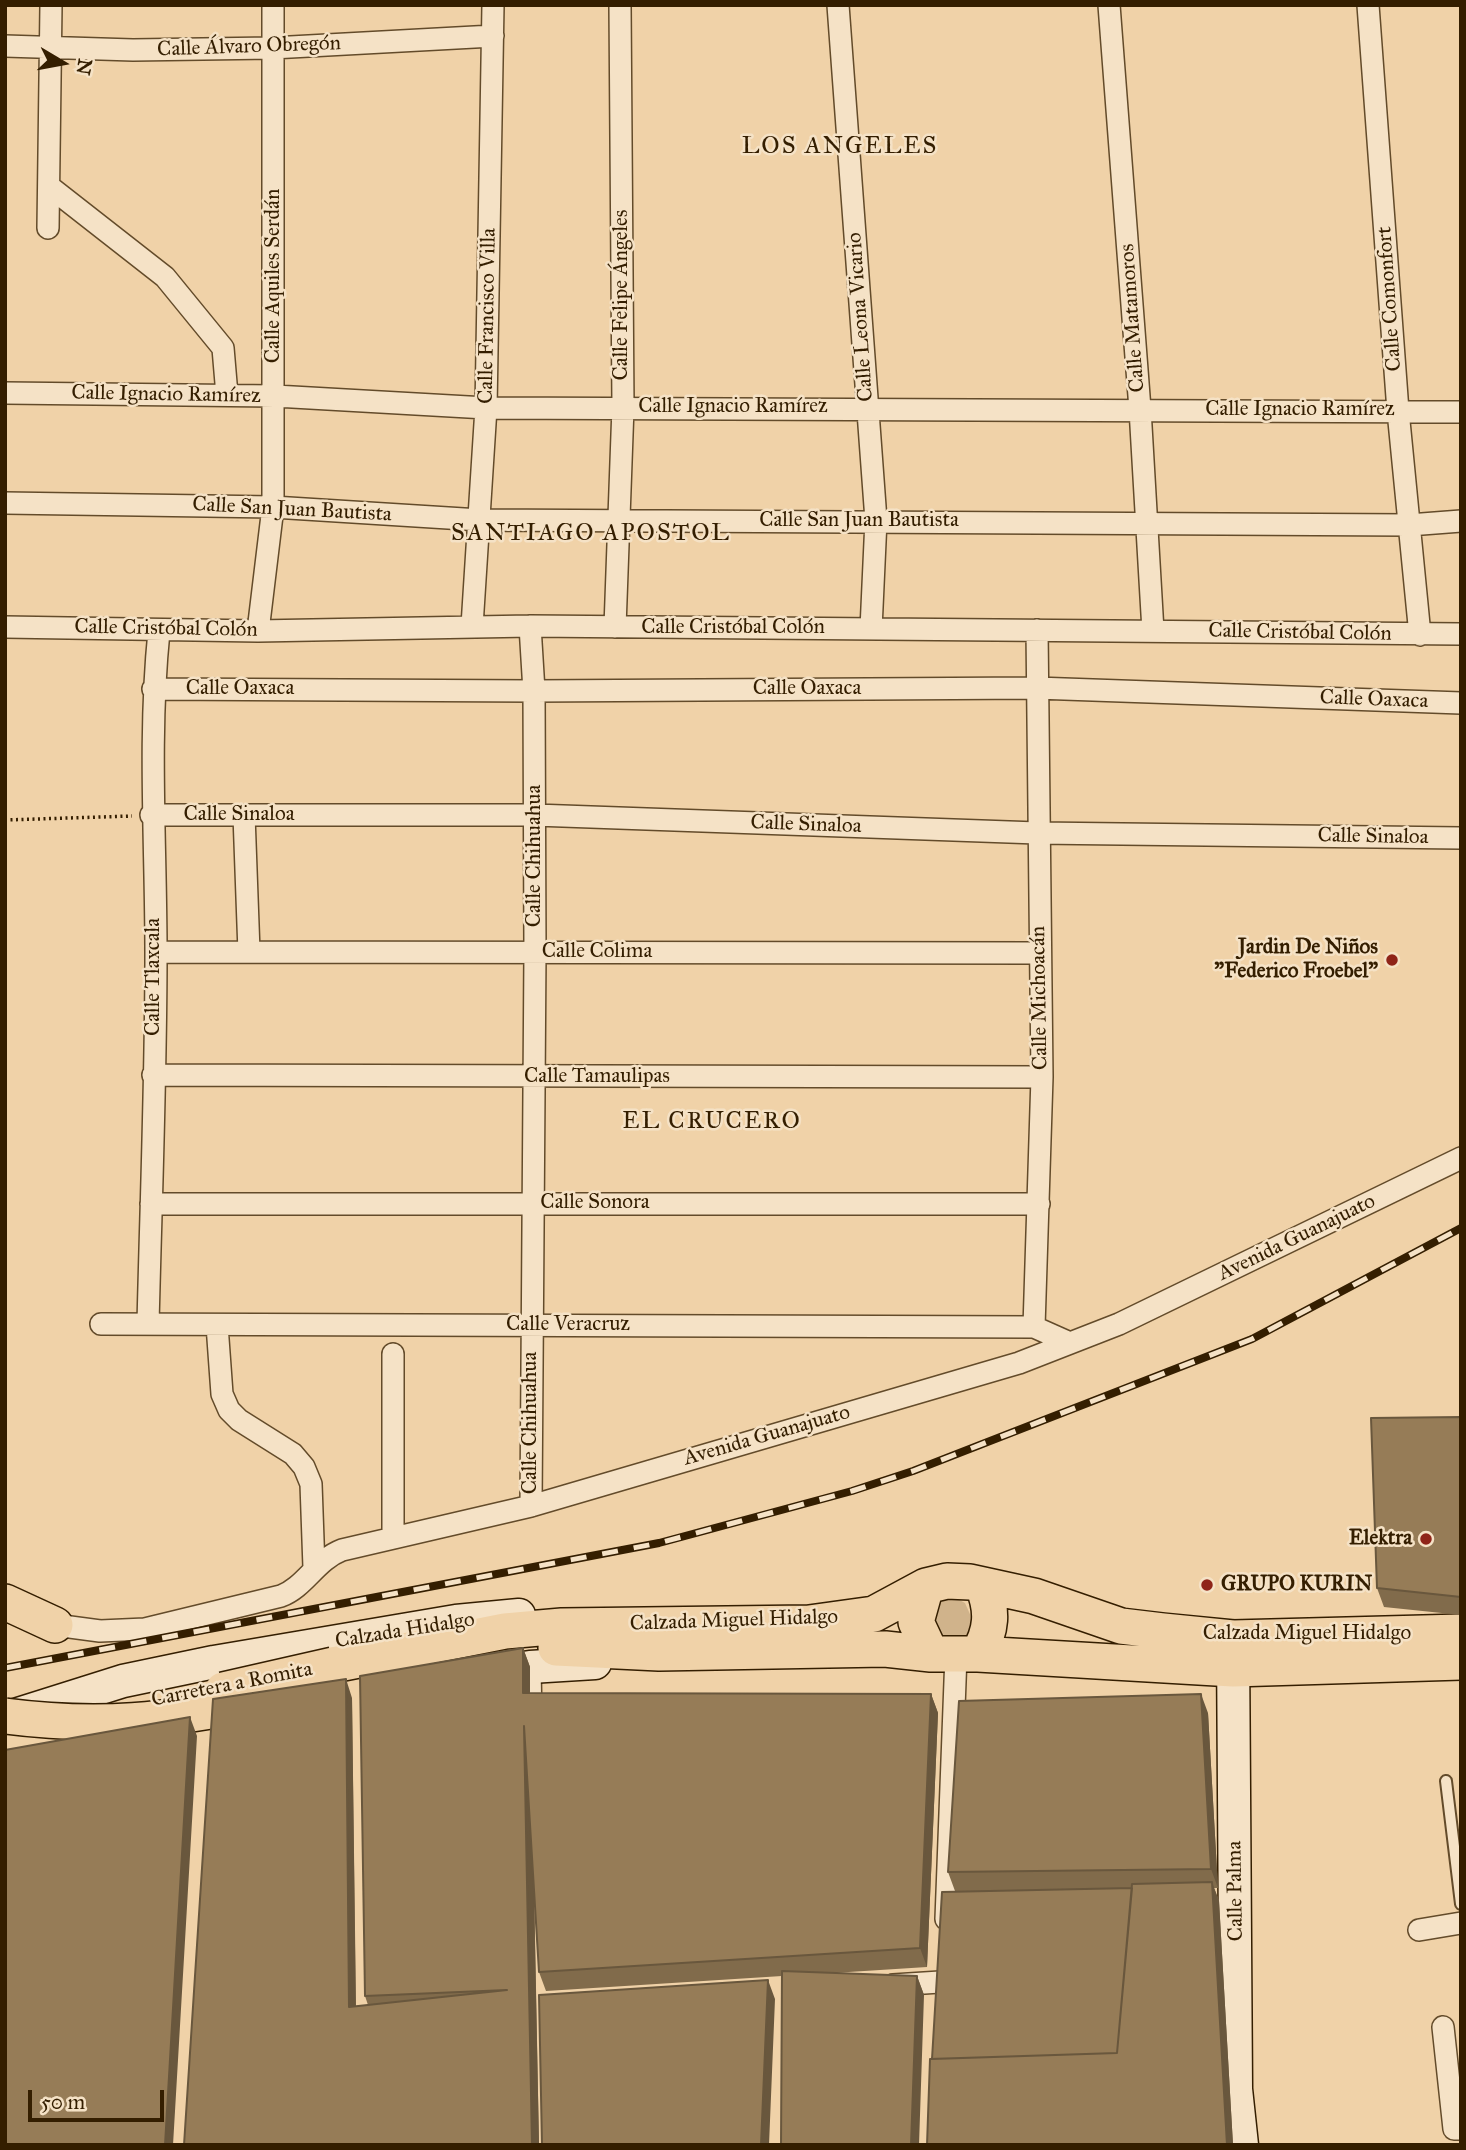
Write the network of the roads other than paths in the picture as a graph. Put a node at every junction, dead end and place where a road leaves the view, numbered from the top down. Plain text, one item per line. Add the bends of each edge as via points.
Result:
1 (51, 5) edge
2 (273, 5) edge
3 (493, 5) edge
4 (620, 5) edge
5 (838, 5) edge
6 (1109, 5) edge
7 (1368, 5) edge
8 (493, 36) junction
9 (5, 46) edge
10 (50, 46) junction
11 (272, 48) junction
12 (50, 187) junction
13 (48, 228) dead end
14 (5, 393) edge
15 (226, 395) junction
16 (275, 396) junction
17 (623, 407) junction
18 (867, 407) junction
19 (486, 408) junction
20 (1140, 409) junction
21 (1398, 411) junction
22 (1461, 412) edge
23 (5, 503) edge
24 (273, 506) junction
25 (480, 520) junction
26 (618, 520) junction
27 (876, 520) junction
28 (1461, 521) edge
29 (1146, 524) junction
30 (1409, 525) junction
31 (472, 626) junction
32 (530, 626) junction
33 (5, 627) edge
34 (615, 627) junction
35 (871, 629) junction
36 (1037, 630) junction
37 (159, 631) junction
38 (258, 631) junction
39 (1153, 631) junction
40 (1461, 634) edge
41 (1420, 635) junction
42 (1036, 688) junction
43 (153, 689) junction
44 (534, 691) junction
45 (1461, 703) edge
46 (151, 815) junction
47 (244, 815) junction
48 (535, 815) junction
49 (1037, 833) junction
50 (1461, 838) edge
51 (156, 952) junction
52 (249, 952) junction
53 (535, 952) junction
54 (1039, 953) junction
55 (153, 1075) junction
56 (534, 1077) junction
57 (1042, 1077) junction
58 (1461, 1158) edge
59 (534, 1203) junction
60 (150, 1204) junction
61 (1040, 1204) junction
62 (101, 1324) dead end
63 (148, 1324) junction
64 (217, 1325) junction
65 (531, 1325) junction
66 (1034, 1327) junction
67 (1070, 1343) junction
68 (393, 1354) dead end
69 (531, 1506) junction
70 (393, 1538) junction
71 (314, 1568) junction
72 (926, 1586) junction
73 (983, 1586) junction
74 (5, 1602) edge
75 (730, 1623) junction
76 (55, 1625) junction
77 (5, 1631) edge
78 (1461, 1633) edge
79 (659, 1653) junction
80 (1233, 1653) junction
81 (955, 1655) junction
82 (214, 1662) junction
83 (1461, 1662) edge
84 (530, 1667) junction
85 (334, 1675) junction
86 (462, 1679) edge
87 (123, 1681) junction
88 (5, 1695) edge
89 (286, 1708) edge
90 (5, 1717) edge
91 (123, 1731) junction
92 (219, 1732) junction
93 (531, 1739) edge
94 (30, 1749) edge
95 (1446, 1781) dead end
96 (1461, 1904) edge
97 (947, 1906) junction
98 (974, 1906) edge
99 (1461, 1923) edge
100 (1419, 1930) dead end
101 (940, 1982) junction
102 (871, 1986) edge
103 (939, 2010) edge
104 (1443, 2027) edge
105 (1461, 2129) edge
106 (1242, 2145) edge

1 - 10 street
2 - 11 street, Calle Aquiles Serdán
3 - 8 street, Calle Francisco Villa
4 - 17 street, Calle Felipe Ángeles
5 - 18 street, Calle Leona Vicario
6 - 20 street, Calle Matamoros
7 - 21 street, Calle Comonfort
8 - 11 street, Calle Álvaro Obregón
8 - 19 street, Calle Francisco Villa
9 - 10 street, Calle Álvaro Obregón
10 - 11 street, Calle Álvaro Obregón
10 - 12 street
11 - 16 street, Calle Aquiles Serdán
12 - 13 street
12 - 15 street via 165,277 223,348
14 - 15 street, Calle Ignacio Ramírez
15 - 16 street, Calle Ignacio Ramírez
16 - 19 street, Calle Ignacio Ramírez
16 - 24 street, Calle Aquiles Serdán
17 - 18 street, Calle Ignacio Ramírez
17 - 19 street, Calle Ignacio Ramírez
17 - 26 street, Calle Felipe Ángeles
18 - 20 street, Calle Ignacio Ramírez
18 - 27 street, Calle Leona Vicario
19 - 25 street, Calle Francisco Villa
20 - 21 street, Calle Ignacio Ramírez
20 - 29 street, Calle Matamoros
21 - 22 street, Calle Ignacio Ramírez
21 - 30 street, Calle Comonfort
23 - 24 street, Calle San Juan Bautista
24 - 25 street, Calle San Juan Bautista
24 - 38 street, Calle Aquiles Serdán
25 - 26 street, Calle San Juan Bautista
25 - 31 street, Calle Francisco Villa
26 - 27 street, Calle San Juan Bautista
26 - 34 street, Calle Felipe Ángeles
27 - 29 street, Calle San Juan Bautista
27 - 35 street, Calle Leona Vicario
28 - 30 street, Calle San Juan Bautista
29 - 30 street, Calle San Juan Bautista
29 - 39 street, Calle Matamoros
30 - 41 street, Calle Comonfort
31 - 32 street, Calle Cristóbal Colón
31 - 38 street, Calle Cristóbal Colón
32 - 34 street, Calle Cristóbal Colón
32 - 44 street, Calle Chihuahua
33 - 37 street, Calle Cristóbal Colón
34 - 35 street, Calle Cristóbal Colón
35 - 36 street, Calle Cristóbal Colón
36 - 39 street, Calle Cristóbal Colón
36 - 42 street, Calle Michoacán
37 - 38 street, Calle Cristóbal Colón
37 - 43 street, Calle Tlaxcala
39 - 41 street, Calle Cristóbal Colón
40 - 41 street, Calle Cristóbal Colón
42 - 44 street, Calle Oaxaca
42 - 45 street, Calle Oaxaca
42 - 49 street, Calle Michoacán
43 - 44 street, Calle Oaxaca
43 - 46 street, Calle Tlaxcala
44 - 48 street, Calle Chihuahua
46 - 47 street, Calle Sinaloa
46 - 51 street, Calle Tlaxcala
47 - 48 street, Calle Sinaloa
47 - 52 street
48 - 49 street, Calle Sinaloa
48 - 53 street, Calle Chihuahua
49 - 50 street, Calle Sinaloa
49 - 54 street, Calle Michoacán
51 - 52 street, Calle Colima
51 - 55 street, Calle Tlaxcala
52 - 53 street, Calle Colima
53 - 54 street, Calle Colima
53 - 56 street, Calle Chihuahua
54 - 57 street, Calle Michoacán
55 - 56 street, Calle Tamaulipas
55 - 60 street, Calle Tlaxcala
56 - 57 street, Calle Tamaulipas
56 - 59 street, Calle Chihuahua
57 - 61 street, Calle Michoacán
58 - 67 street, Avenida Guanajuato via 1119,1324
59 - 60 street, Calle Sonora
59 - 61 street, Calle Sonora
59 - 65 street, Calle Chihuahua
60 - 63 street, Calle Tlaxcala
61 - 66 street, Calle Michoacán
62 - 63 street, Calle Veracruz
63 - 64 street, Calle Veracruz
64 - 65 street, Calle Veracruz
64 - 71 street via 222,1394 229,1410 293,1454 311,1484
65 - 66 street, Calle Veracruz
65 - 69 street, Calle Chihuahua
66 - 67 street
67 - 69 street, Avenida Guanajuato via 1018,1363
68 - 70 street
69 - 70 street, Avenida Guanajuato
70 - 71 street, Avenida Guanajuato via 331,1554
71 - 76 street, Avenida Guanajuato via 281,1596 145,1629 100,1631
72 - 73 main road, Calzada Miguel Hidalgo via 947,1581
72 - 75 main road, Calzada Miguel Hidalgo via 874,1614 809,1623
72 - 81 main road via 916,1622
73 - 80 main road, Calzada Miguel Hidalgo via 1034,1596 1121,1626
73 - 81 main road via 991,1621 987,1638
74 - 76 main road
75 - 82 street, Calzada Hidalgo via 548,1612 456,1621
75 - 85 main road, Calzada Miguel Hidalgo via 505,1631
76 - 77 main road
78 - 80 main road, Calzada Miguel Hidalgo
79 - 81 main road, Calzada Miguel Hidalgo via 885,1649
79 - 84 street, Calzada Miguel Hidalgo via 633,1660
79 - 85 main road, Calzada Miguel Hidalgo via 564,1647
80 - 81 main road, Calzada Miguel Hidalgo
80 - 83 main road, Calzada Miguel Hidalgo
80 - 106 street, Calle Palma via 1228,1901
81 - 97 street
82 - 87 street, Calzada Hidalgo
82 - 92 street
84 - 86 street, Calzada Miguel Hidalgo
84 - 93 street
85 - 88 main road, Carretera a Romita, bridge via 109,1706
85 - 90 main road, Carretera a Romita, bridge via 156,1721 100,1724
87 - 90 street, Calzada Hidalgo
87 - 91 street
89 - 92 street
91 - 92 street
91 - 94 street
95 - 96 lane
97 - 98 street
97 - 101 street
99 - 100 street
101 - 102 street
101 - 103 street
104 - 105 street via 1454,2129

